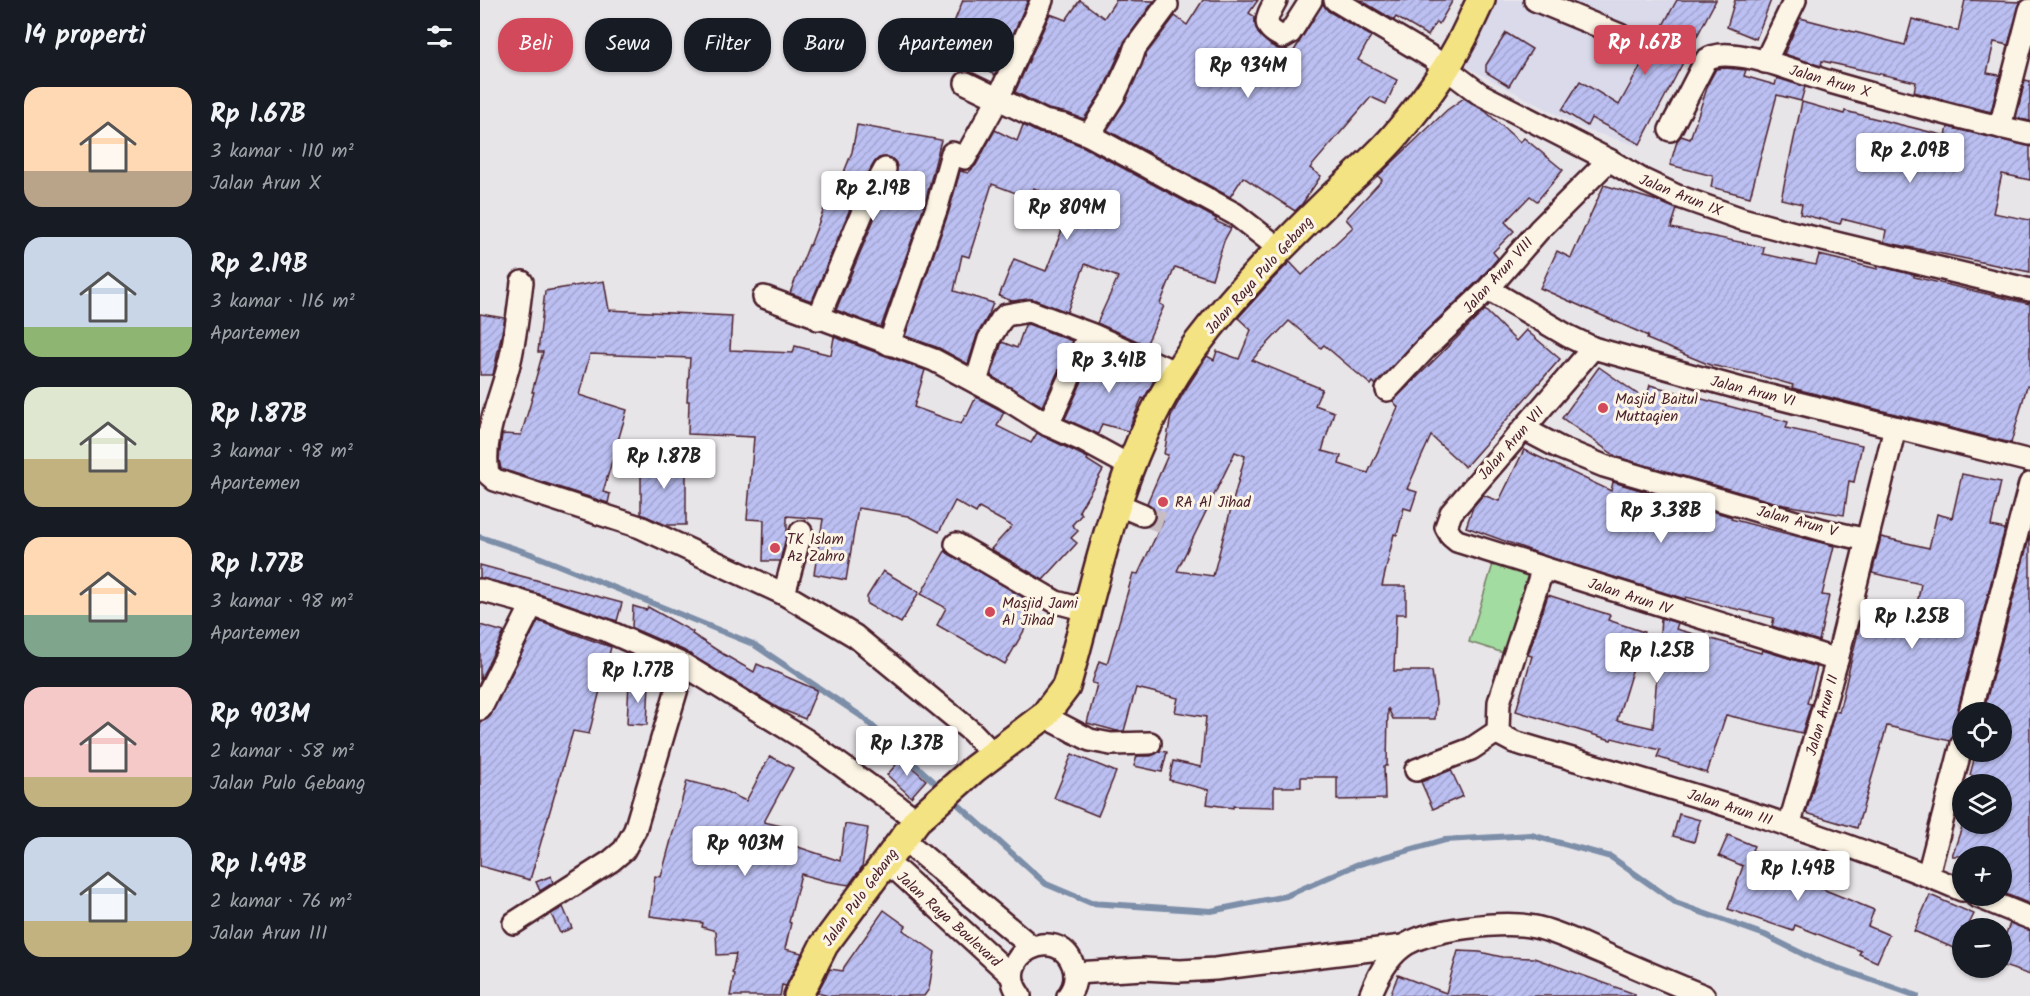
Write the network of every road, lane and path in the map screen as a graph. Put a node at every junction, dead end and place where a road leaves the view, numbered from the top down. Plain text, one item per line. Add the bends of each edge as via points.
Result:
1 (1042, 0) edge
2 (1276, 0) edge
3 (1311, 0) edge
4 (1335, 0) edge
5 (1535, 0) edge
6 (1795, 0) edge
7 (1478, 1) edge
8 (1167, 5) dead end
9 (2030, 10) edge
10 (1620, 35) dead end
11 (1765, 62) junction
12 (1446, 68) junction
13 (966, 83) dead end
14 (998, 99) junction
15 (2000, 127) junction
16 (1670, 130) dead end
17 (2030, 134) edge
18 (1089, 135) junction
19 (1609, 160) junction
20 (885, 169) dead end
21 (1280, 249) junction
22 (522, 282) dead end
23 (1488, 289) junction
24 (2030, 290) edge
25 (764, 297) dead end
26 (818, 319) junction
27 (1089, 334) junction
28 (889, 344) junction
29 (1593, 348) junction
30 (1177, 373) junction
31 (976, 382) junction
32 (1387, 390) dead end
33 (1048, 425) junction
34 (1895, 428) junction
35 (1524, 429) junction
36 (2030, 461) edge
37 (1130, 466) junction
38 (2030, 484) edge
39 (1117, 504) junction
40 (1143, 515) tunnel mouth
41 (801, 532) dead end
42 (1867, 540) junction
43 (1457, 541) joint
44 (956, 544) dead end
45 (1543, 568) junction
46 (480, 590) edge
47 (784, 594) junction
48 (532, 605) junction
49 (1086, 610) junction
50 (1838, 660) junction
51 (684, 665) junction
52 (1973, 702) edge
53 (480, 709) edge
54 (1044, 716) junction
55 (1498, 731) junction
56 (1150, 743) dead end
57 (984, 761) junction
58 (1957, 762) edge
59 (1416, 770) dead end
60 (917, 822) junction
61 (1789, 826) junction
62 (885, 863) junction
63 (1928, 875) junction
64 (1952, 886) edge
65 (2001, 906) edge
66 (2030, 918) edge
67 (514, 922) dead end
68 (1032, 946) junction
69 (1403, 946) junction
70 (1075, 973) junction
71 (1012, 976) junction
72 (798, 996) edge
73 (1020, 996) edge
74 (1068, 996) edge
75 (1370, 996) edge
76 (1704, 996) edge

1 - 14 street
2 - 3 street via 1266,23 1283,37 1290,33
4 - 12 street, Jalan Arun IX
5 - 10 street
6 - 11 street
7 - 12 main road, Jalan Raya Pulo Gebang
8 - 18 street via 1135,48 1114,96
9 - 15 street
11 - 15 street, Jalan Arun X
11 - 16 street, Jalan Arun X via 1719,55 1706,60
12 - 19 street, Jalan Arun IX via 1480,94
12 - 21 main road, Jalan Raya Pulo Gebang via 1398,132
13 - 14 street
14 - 18 street via 1044,121
14 - 28 street via 965,158 952,153
15 - 17 street, Jalan Arun X
18 - 21 street via 1235,214
19 - 23 street, Jalan Arun VIII via 1539,230
19 - 24 street, Jalan Arun IX via 1677,196 1742,219
20 - 26 street via 866,204
21 - 30 main road, Jalan Raya Pulo Gebang via 1227,306
22 - 47 street via 511,357 495,408 488,474 495,480 640,527
23 - 29 street, Jalan Arun VI
23 - 32 street, Jalan Arun VIII
25 - 26 street
26 - 28 street
27 - 30 street
27 - 31 street via 1029,311 1006,315 989,339
27 - 33 street
28 - 31 street via 934,360
29 - 34 street, Jalan Arun VI
29 - 35 street, Jalan Arun VII
30 - 37 main road, Jalan Raya Pulo Gebang via 1158,403
31 - 33 street
33 - 37 street
34 - 36 street, Jalan Arun VI
34 - 42 street, Jalan Arun II
35 - 42 street, Jalan Arun V via 1604,466
35 - 43 street, Jalan Arun VII via 1451,513 1446,527
37 - 39 main road, Jalan Raya Pulo Gebang
38 - 52 street
39 - 40 street
39 - 49 main road, Jalan Raya Pulo Gebang
41 - 47 street
42 - 50 street, Jalan Arun II
43 - 45 street, Jalan Arun IV
44 - 49 street via 1056,602
45 - 50 street, Jalan Arun IV
45 - 55 street via 1499,702
46 - 48 street, Jalan Raya Boulevard
47 - 57 street via 855,636 972,732
48 - 51 street, Jalan Raya Boulevard via 632,641
48 - 53 street
49 - 54 main road, Jalan Raya Pulo Gebang via 1066,687
50 - 61 street, Jalan Arun II
51 - 60 street, Jalan Raya Boulevard via 806,740
51 - 67 street via 636,830 624,850
54 - 56 street via 1090,740
54 - 57 main road, Jalan Raya Pulo Gebang
55 - 59 street via 1471,749
55 - 61 street, Jalan Arun III via 1514,742
57 - 60 main road, Jalan Raya Pulo Gebang
58 - 63 street
60 - 62 main road, Jalan Pulo Gebang
60 - 68 street, Jalan Raya Boulevard
61 - 63 street, Jalan Arun III
62 - 71 street, Jalan Raya Boulevard
62 - 72 main road, Jalan Pulo Gebang via 824,945
63 - 64 street, Jalan Arun III
65 - 66 street
68 - 70 street via 1055,946 1065,952
68 - 71 street via 1021,953
69 - 70 street via 1215,969
69 - 75 street via 1390,958
69 - 76 street via 1428,936 1473,927 1534,927 1562,935
70 - 74 street
71 - 73 street

